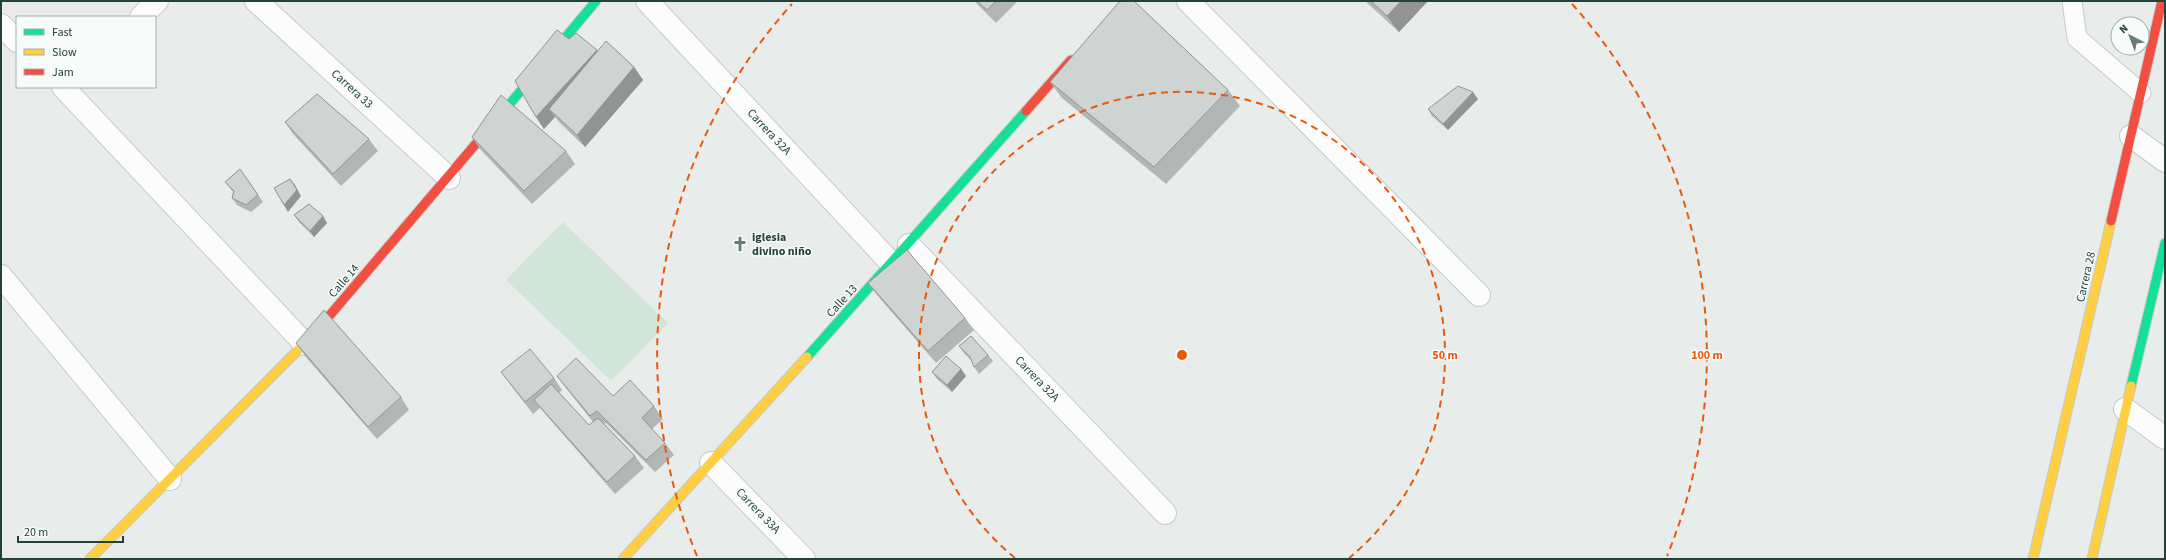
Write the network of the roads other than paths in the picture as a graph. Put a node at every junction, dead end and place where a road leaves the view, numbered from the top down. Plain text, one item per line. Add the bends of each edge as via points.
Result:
1 (157, 1) edge
2 (256, 1) edge
3 (596, 1) edge
4 (647, 1) edge
5 (1188, 1) edge
6 (2072, 1) edge
7 (2162, 1) edge
8 (142, 16) edge
9 (1, 25) edge
10 (16, 40) edge
11 (1076, 54) edge
12 (68, 89) edge
13 (2141, 93) junction
14 (2131, 136) junction
15 (2165, 161) edge
16 (449, 178) junction
17 (2165, 243) edge
18 (909, 245) junction
19 (892, 264) junction
20 (1, 276) edge
21 (1479, 295) dead end
22 (305, 344) junction
23 (2125, 409) junction
24 (2165, 438) edge
25 (711, 463) junction
26 (170, 479) junction
27 (1165, 513) dead end
28 (90, 559) edge
29 (623, 559) edge
30 (804, 559) edge
31 (2033, 559) edge
32 (2092, 559) edge

1 - 8 street
2 - 16 street, Carrera 33
3 - 16 main road, Calle 14
4 - 19 street, Carrera 32A
5 - 21 street
6 - 13 lane via 2077,38
7 - 13 main road, Carrera 28
9 - 10 street
11 - 18 main road, Calle 13
12 - 22 street
13 - 14 main road, Carrera 28
14 - 15 street
14 - 31 main road, Carrera 28
16 - 22 main road, Calle 14
17 - 23 main road
18 - 19 main road, Calle 13
18 - 27 street, Carrera 32A
19 - 25 main road, Calle 13
20 - 26 street
22 - 26 main road, Calle 14
23 - 24 street
23 - 32 main road
25 - 29 main road, Calle 13
25 - 30 street, Carrera 33A
26 - 28 main road, Calle 14

